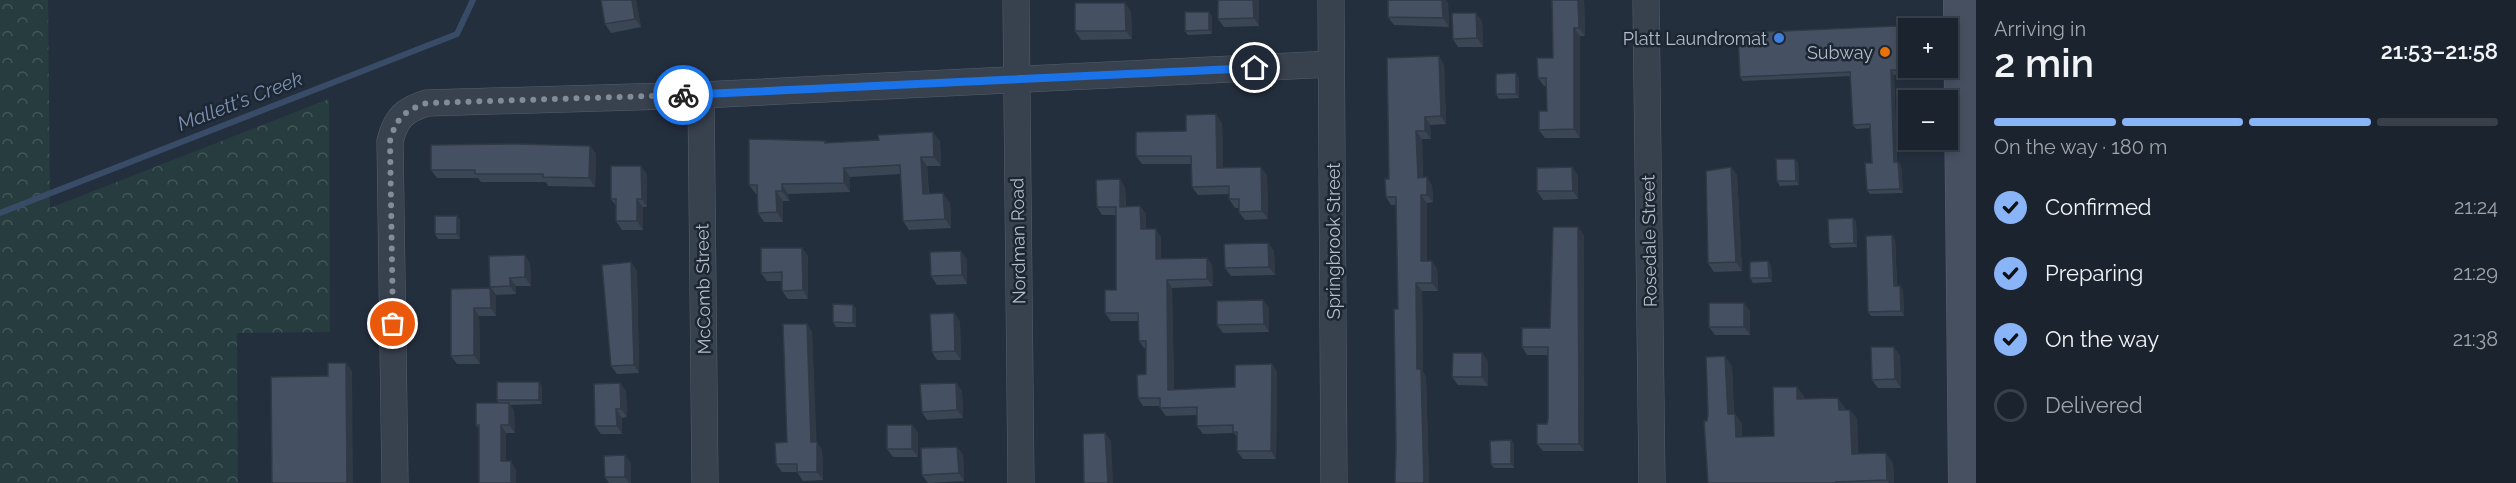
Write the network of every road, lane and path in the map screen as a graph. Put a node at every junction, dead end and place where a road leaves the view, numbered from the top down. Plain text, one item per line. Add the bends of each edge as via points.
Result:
1 (1016, 0) edge
2 (1331, 0) edge
3 (1646, 0) edge
4 (1965, 20) edge
5 (1331, 64) junction
6 (1017, 79) junction
7 (701, 95) junction
8 (395, 483) edge
9 (705, 483) edge
10 (1021, 483) edge
11 (1334, 483) edge
12 (1652, 483) edge
13 (1965, 483) edge

1 - 6 street, Nordman Road
2 - 5 street, Springbrook Street
3 - 12 street, Rosedale Street
4 - 13 main road
5 - 6 street
5 - 11 street, Springbrook Street
6 - 7 street
6 - 10 street, Nordman Road
7 - 8 street via 427,103 408,109 395,123 390,141
7 - 9 street, McComb Street

